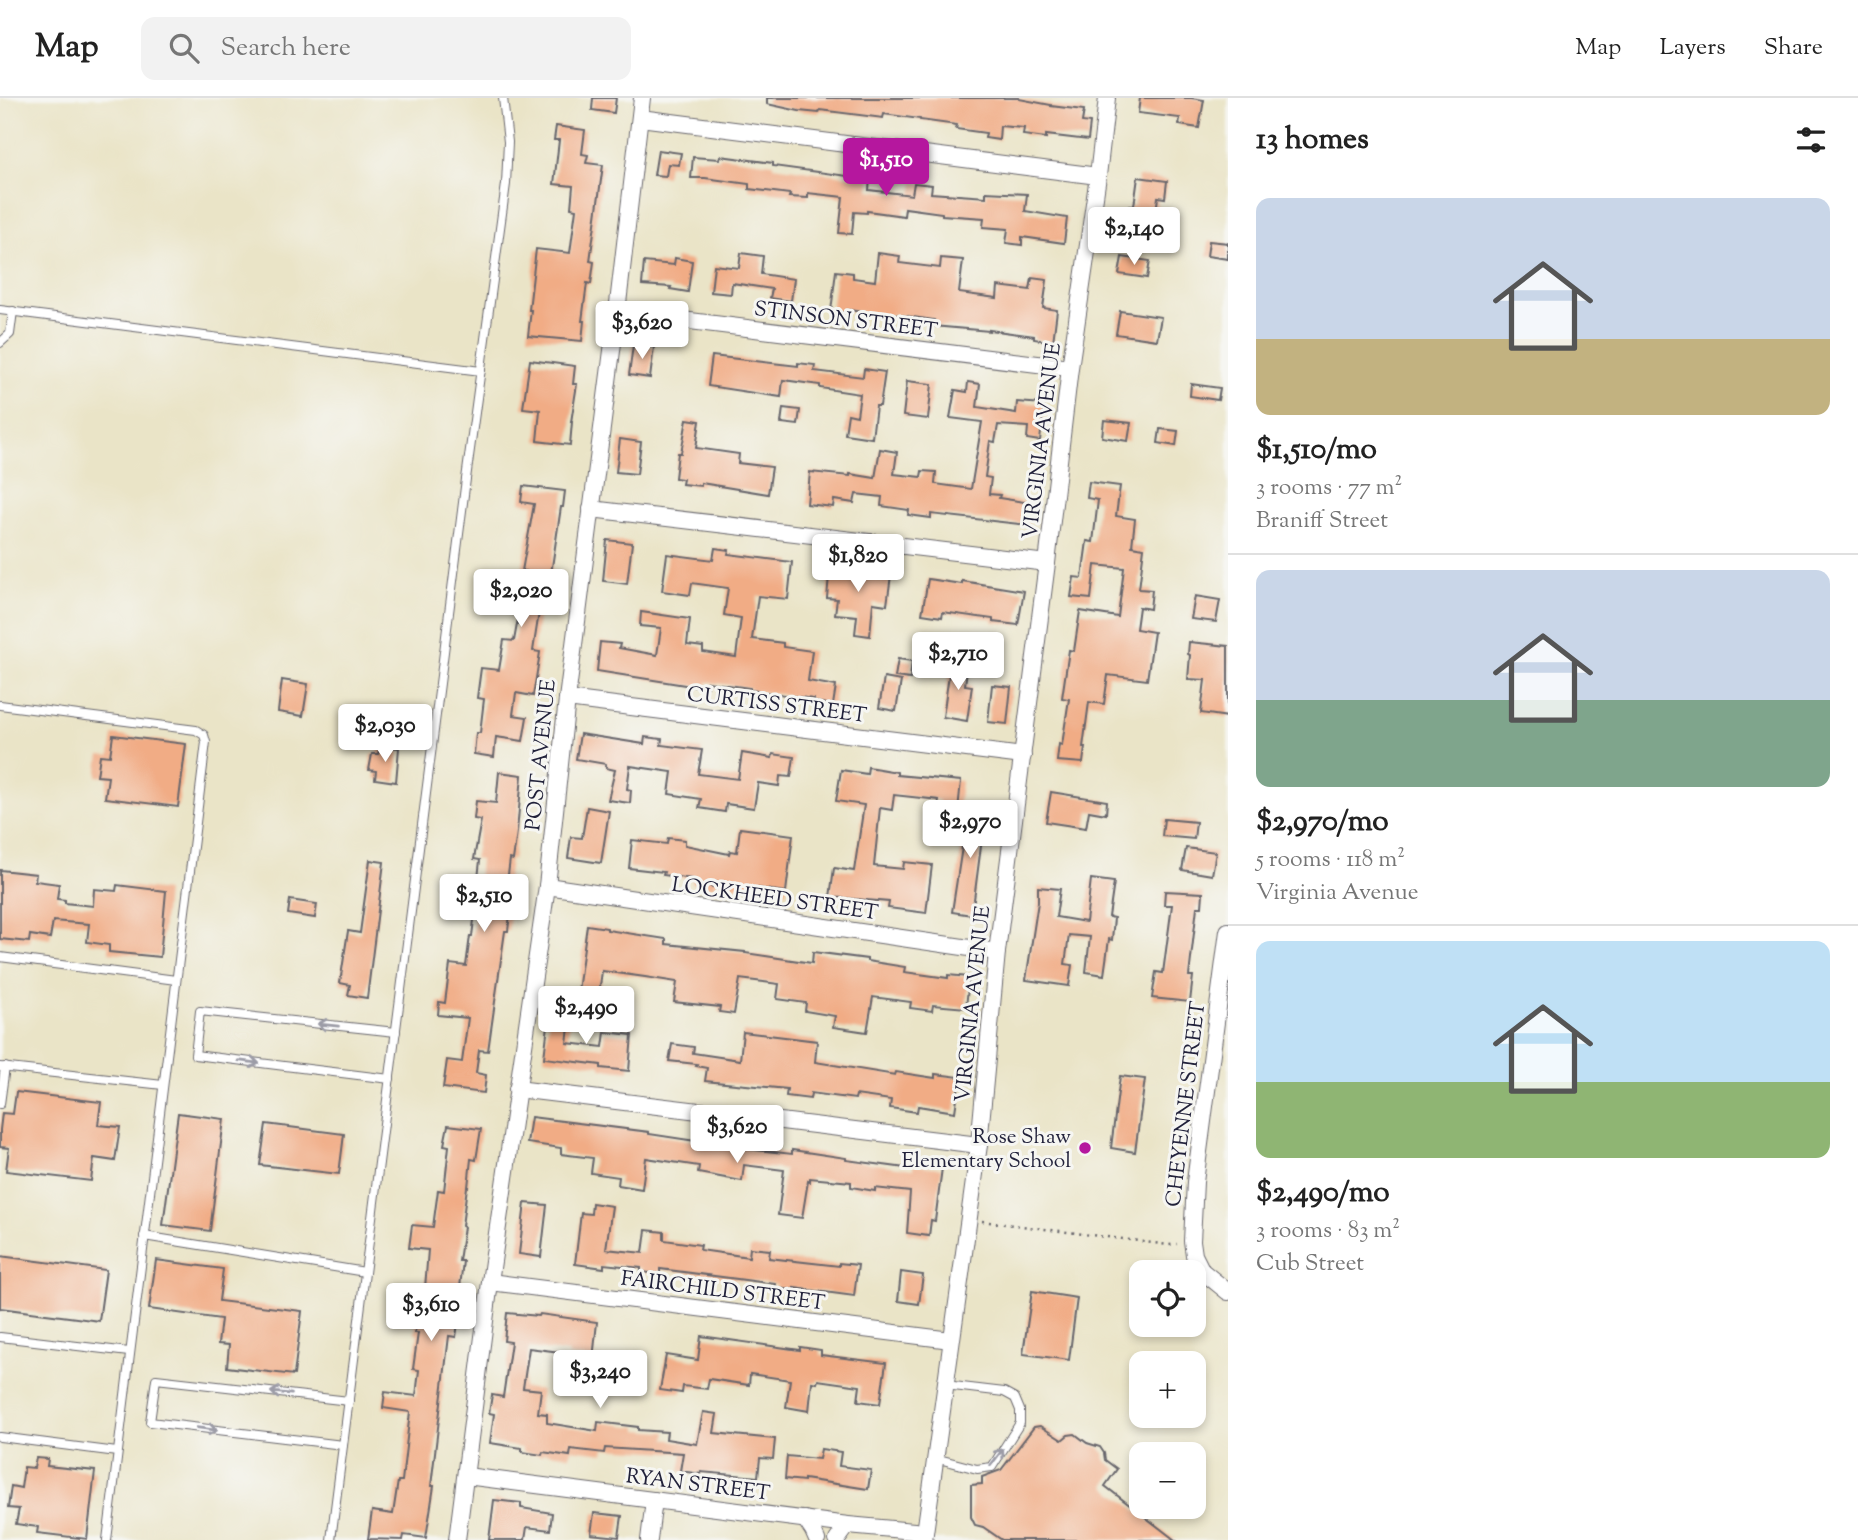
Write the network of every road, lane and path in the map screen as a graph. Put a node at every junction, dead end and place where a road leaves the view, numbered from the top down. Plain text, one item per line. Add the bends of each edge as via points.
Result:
1 (503, 98) edge
2 (642, 98) edge
3 (1108, 98) edge
4 (640, 118) junction
5 (1098, 176) junction
6 (0, 310) edge
7 (13, 311) junction
8 (617, 312) junction
9 (0, 343) edge
10 (1070, 369) junction
11 (481, 370) junction
12 (591, 509) junction
13 (1047, 563) junction
14 (567, 699) junction
15 (0, 705) edge
16 (1023, 756) junction
17 (547, 886) junction
18 (1228, 931) edge
19 (997, 952) junction
20 (0, 957) edge
21 (176, 980) junction
22 (396, 1032) junction
23 (2, 1067) edge
24 (390, 1079) junction
25 (163, 1085) junction
26 (517, 1089) junction
27 (0, 1104) edge
28 (979, 1146) junction
29 (968, 1219) junction
30 (144, 1236) junction
31 (1192, 1241) junction
32 (365, 1272) junction
33 (490, 1282) junction
34 (1228, 1292) edge
35 (0, 1336) edge
36 (951, 1340) junction
37 (129, 1352) junction
38 (945, 1385) junction
39 (349, 1401) junction
40 (0, 1437) edge
41 (343, 1445) junction
42 (117, 1452) junction
43 (935, 1458) junction
44 (466, 1476) junction
45 (654, 1500) junction
46 (805, 1519) junction
47 (848, 1525) junction
48 (924, 1536) edge
49 (107, 1540) edge
50 (331, 1540) edge
51 (457, 1540) edge
52 (649, 1540) edge
53 (817, 1540) edge
54 (837, 1540) edge

1 - 11 lane via 506,184
2 - 4 street, POST AVENUE
3 - 5 street, VIRGINIA AVENUE
4 - 5 street
4 - 8 street, POST AVENUE
5 - 10 street, VIRGINIA AVENUE
6 - 7 lane
7 - 9 lane via 10,334
7 - 11 lane
8 - 10 street, STINSON STREET
8 - 12 street, POST AVENUE
10 - 13 street, VIRGINIA AVENUE
11 - 22 lane
12 - 13 street
12 - 14 street, POST AVENUE
13 - 16 street, VIRGINIA AVENUE
14 - 16 street, CURTISS STREET
14 - 17 street, POST AVENUE
15 - 21 lane via 196,730 204,735
16 - 19 street, VIRGINIA AVENUE
17 - 19 street, LOCKHEED STREET
17 - 26 street, POST AVENUE
18 - 31 street, CHEYENNE STREET via 1195,1182
19 - 28 street, VIRGINIA AVENUE
20 - 21 lane
21 - 25 lane
22 - 24 lane
22 -> 24 lane via 200,1011 195,1055
23 - 25 lane
23 - 27 lane
24 - 32 lane
25 - 30 lane
26 - 28 street
26 - 33 street, POST AVENUE
28 - 29 street, VIRGINIA AVENUE
29 - 31 path via 1169,1245
29 - 36 street, VIRGINIA AVENUE
30 - 32 lane
30 - 37 lane
31 - 34 street via 1202,1271
32 - 39 lane
33 - 36 street, FAIRCHILD STREET
33 - 44 street, POST AVENUE
35 - 37 lane
36 - 38 street, VIRGINIA AVENUE
37 - 42 lane
38 - 43 street, VIRGINIA AVENUE
43 -> 38 lane via 977,1469 992,1467 1020,1423 1015,1398 1004,1391
39 - 41 lane
39 -> 41 lane via 156,1379 150,1422
40 - 42 lane
41 - 50 lane
42 - 49 lane
43 - 48 street, VIRGINIA AVENUE
44 - 45 street, RYAN STREET
44 - 51 street, POST AVENUE
45 - 46 street, RYAN STREET
45 - 52 street
46 - 47 street, RYAN STREET
46 - 53 street
47 - 48 street, RYAN STREET
47 - 54 street

